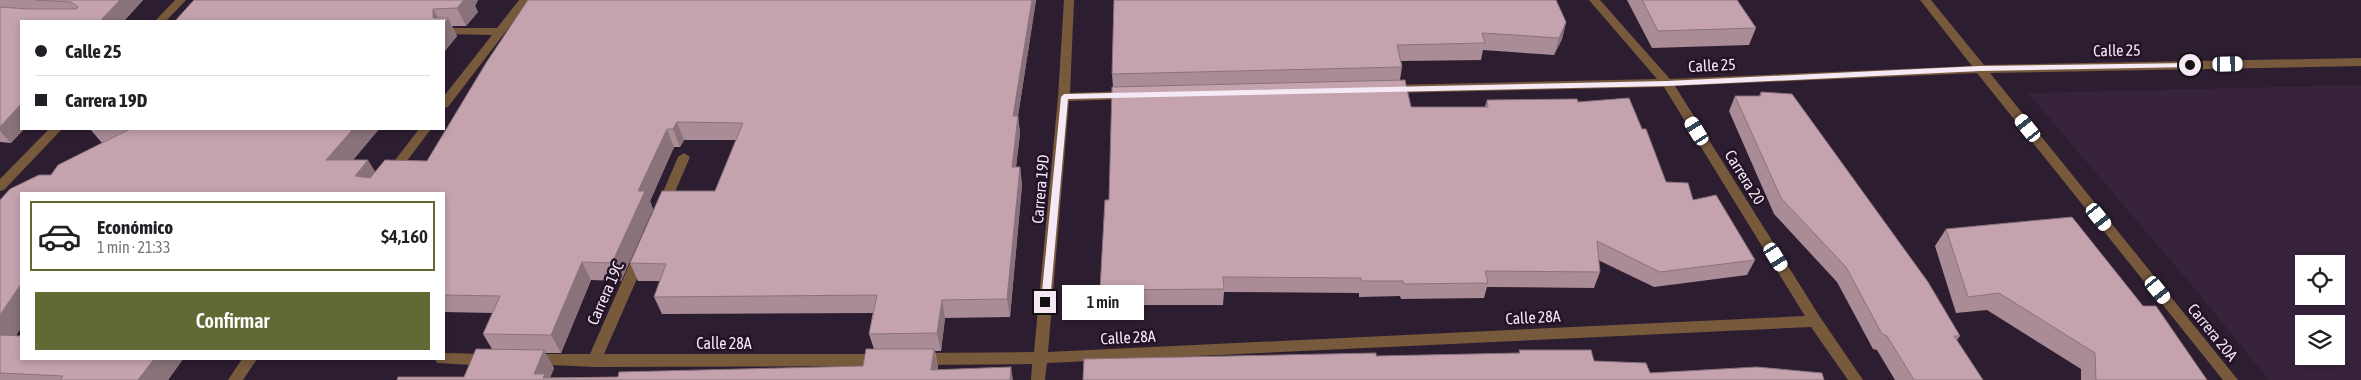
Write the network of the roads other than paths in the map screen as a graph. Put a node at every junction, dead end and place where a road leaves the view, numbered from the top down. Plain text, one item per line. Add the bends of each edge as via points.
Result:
1 (181, 0) edge
2 (525, 0) edge
3 (1069, 0) edge
4 (1594, 0) edge
5 (1925, 0) edge
6 (161, 20) edge
7 (445, 31) edge
8 (498, 32) junction
9 (2361, 62) edge
10 (1980, 69) junction
11 (1667, 83) junction
12 (1381, 90) edge
13 (1144, 95) edge
14 (1064, 97) junction
15 (445, 103) edge
16 (55, 130) edge
17 (424, 130) edge
18 (684, 157) dead end
19 (0, 187) edge
20 (377, 192) edge
21 (657, 219) edge
22 (645, 246) edge
23 (1815, 321) junction
24 (1040, 358) junction
25 (445, 359) edge
26 (891, 359) edge
27 (911, 359) edge
28 (249, 360) edge
29 (499, 360) edge
30 (518, 360) edge
31 (594, 362) junction
32 (235, 380) edge
33 (1038, 380) edge
34 (1856, 380) edge
35 (2231, 380) edge

1 - 6 street
2 - 8 street
3 - 14 street, Carrera 19D
4 - 11 street, Carrera 20
5 - 10 street, Carrera 20A
7 - 8 street
8 - 15 street
9 - 10 street, Calle 25
10 - 11 street, Calle 25
10 - 35 street, Carrera 20A
11 - 12 street, Calle 25
11 - 23 street, Carrera 20
13 - 14 street
14 - 24 street, Carrera 19D
16 - 19 street
17 - 20 street
18 - 21 street
22 - 31 street, Carrera 19C
23 - 24 street, Calle 28A
23 - 34 street, Carrera 20
24 - 27 street, Calle 28A
24 - 33 street, Carrera 19D
25 - 29 street
26 - 31 street, Calle 28A
28 - 32 street
30 - 31 street, Calle 28A

